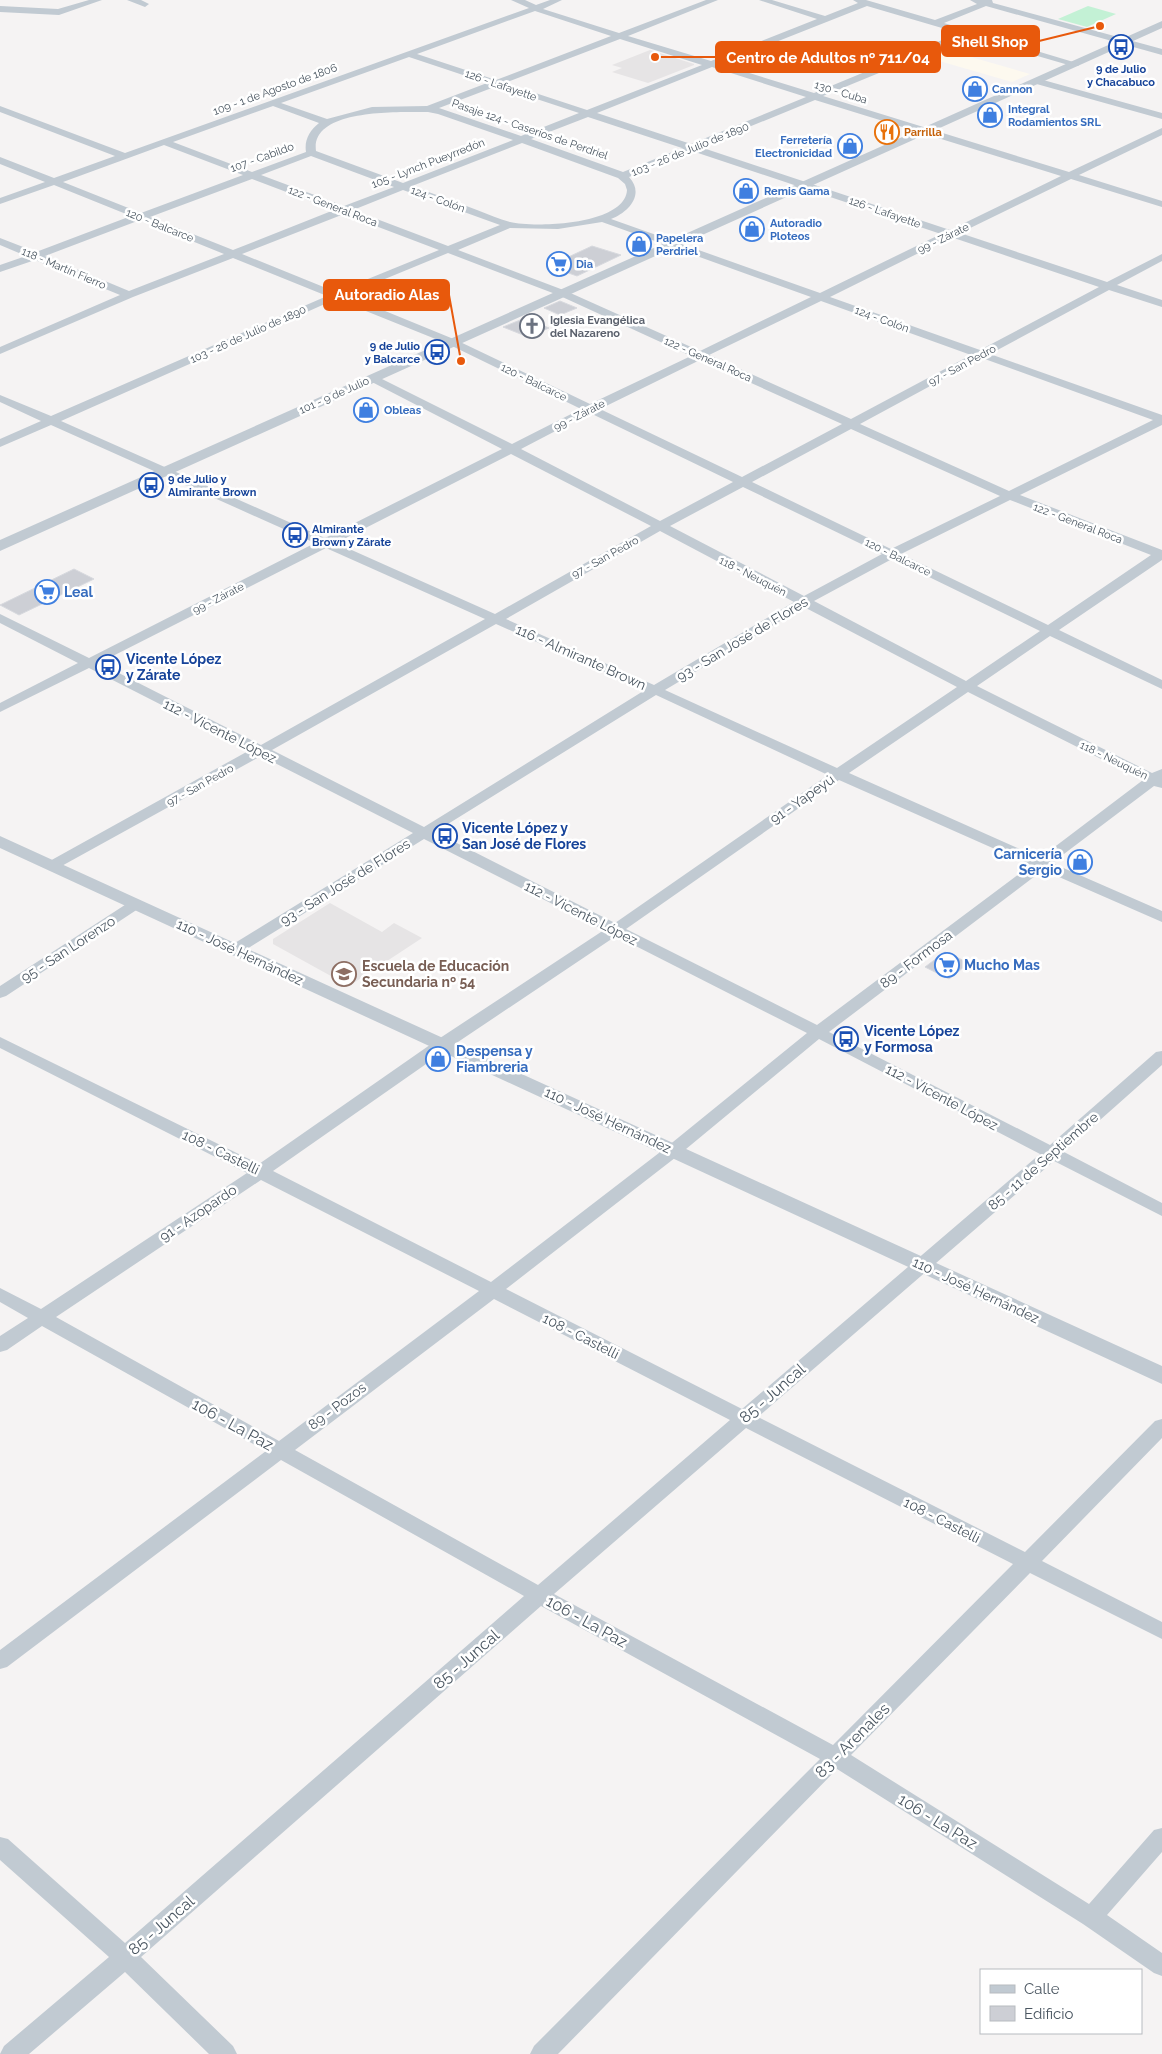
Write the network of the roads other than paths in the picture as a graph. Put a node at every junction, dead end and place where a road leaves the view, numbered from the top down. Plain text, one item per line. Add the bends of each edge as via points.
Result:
1 (98, 0) edge
2 (132, 0) edge
3 (515, 0) edge
4 (558, 0) edge
5 (714, 0) edge
6 (763, 0) edge
7 (974, 0) edge
8 (862, 1) edge
9 (990, 2) edge
10 (145, 4) dead end
11 (536, 8) junction
12 (0, 9) edge
13 (826, 19) junction
14 (936, 23) junction
15 (1162, 24) edge
16 (967, 33) junction
17 (621, 36) junction
18 (1124, 41) junction
19 (1162, 52) edge
20 (410, 54) junction
21 (1075, 64) junction
22 (712, 65) junction
23 (1036, 81) junction
24 (496, 83) junction
25 (815, 97) junction
26 (273, 103) junction
27 (0, 109) edge
28 (428, 109) junction
29 (587, 114) junction
30 (1162, 116) edge
31 (326, 122) junction
32 (924, 131) junction
33 (1162, 131) edge
34 (523, 139) junction
35 (165, 142) junction
36 (694, 148) junction
37 (311, 153) junction
38 (124, 156) junction
39 (0, 160) edge
40 (250, 175) junction
41 (1068, 175) junction
42 (623, 176) junction
43 (54, 182) junction
44 (803, 184) junction
45 (403, 186) junction
46 (0, 201) edge
47 (1162, 204) edge
48 (343, 210) junction
49 (140, 216) junction
50 (602, 219) junction
51 (509, 225) junction
52 (952, 234) junction
53 (0, 241) edge
54 (673, 244) junction
55 (448, 250) junction
56 (234, 254) junction
57 (34, 256) junction
58 (1162, 257) edge
59 (0, 269) edge
60 (1109, 286) junction
61 (562, 293) junction
62 (129, 295) junction
63 (336, 296) junction
64 (820, 297) junction
65 (1162, 304) edge
66 (452, 342) junction
67 (0, 351) edge
68 (982, 355) junction
69 (700, 356) junction
70 (372, 378) junction
71 (0, 398) edge
72 (590, 409) junction
73 (1162, 420) edge
74 (51, 421) junction
75 (850, 424) junction
76 (0, 443) edge
77 (512, 448) junction
78 (164, 472) junction
79 (741, 482) junction
80 (1010, 496) junction
81 (659, 527) junction
82 (327, 543) junction
83 (0, 546) edge
84 (892, 554) junction
85 (1162, 555) edge
86 (803, 602) junction
87 (0, 618) edge
88 (494, 619) junction
89 (1049, 630) junction
90 (88, 664) junction
91 (1162, 685) edge
92 (968, 687) junction
93 (655, 690) junction
94 (0, 708) edge
95 (260, 752) junction
96 (838, 774) junction
97 (1159, 779) edge
98 (424, 833) junction
99 (0, 841) edge
100 (1043, 864) junction
101 (53, 865) junction
102 (136, 904) junction
103 (1162, 917) edge
104 (614, 930) junction
105 (236, 949) junction
106 (0, 994) edge
107 (817, 1033) junction
108 (0, 1042) edge
109 (443, 1044) junction
110 (1162, 1056) edge
111 (674, 1150) junction
112 (1052, 1154) junction
113 (260, 1172) junction
114 (1162, 1210) edge
115 (922, 1264) junction
116 (492, 1291) junction
117 (0, 1294) edge
118 (40, 1317) junction
119 (0, 1345) edge
120 (1162, 1376) edge
121 (743, 1418) junction
122 (1162, 1426) edge
123 (279, 1450) junction
124 (1027, 1562) junction
125 (539, 1595) junction
126 (1162, 1631) edge
127 (0, 1661) edge
128 (836, 1757) junction
129 (1162, 1837) edge
130 (0, 1846) edge
131 (1091, 1917) junction
132 (125, 1957) junction
133 (1162, 1966) edge
134 (12, 2054) edge
135 (225, 2054) edge
136 (542, 2054) edge

1 - 12 street via 59,12
2 - 10 street
3 - 11 street, 130 - Cuba
4 - 11 street, 109 - 1 de Agosto de 1806
5 - 17 street
6 - 13 street
7 - 9 street
8 - 13 street, 105 - Lynch Pueyrredón
8 - 14 street
9 - 14 street
9 - 18 street
11 - 17 street, 130 - Cuba
11 - 20 street, 109 - 1 de Agosto de 1806
13 - 22 street, 105 - Lynch Pueyrredón
14 - 16 street
15 - 18 street, 101 - 9 de Julio
16 - 21 street
16 - 25 street, 103 - 26 de Julio de 1890
17 - 22 street, 130 - Cuba
17 - 24 street
18 - 19 street
18 - 21 street, 101 - 9 de Julio
20 - 24 street, 126 - Lafayette
20 - 26 street, 109 - 1 de Agosto de 1806
21 - 23 street, 101 - 9 de Julio
22 - 25 street, 130 - Cuba
22 - 29 street, 105 - Lynch Pueyrredón
23 - 30 street
23 - 32 street, 101 - 9 de Julio
24 - 28 street
24 - 29 street, 126 - Lafayette
25 - 32 street, 130 - Cuba
25 - 36 street, 103 - 26 de Julio de 1890
26 - 31 street
26 - 35 street, 109 - 1 de Agosto de 1806
27 - 38 street
28 - 31 street via 372,110
28 - 34 street, Pasaje 124 - Caseríos de Perdriel
29 - 34 street, 105 - Lynch Pueyrredón
29 - 36 street, 126 - Lafayette
31 - 37 street, 107 - Cabildo via 312,138
32 - 41 street, 130 - Cuba
32 - 44 street, 101 - 9 de Julio
33 - 41 street, 99 - Zárate
34 - 42 street, Pasaje 124 - Caseríos de Perdriel
34 - 45 street, 105 - Lynch Pueyrredón
35 - 38 street, 109 - 1 de Agosto de 1806
35 - 40 street, 122 - General Roca
36 - 42 street, 103 - 26 de Julio de 1890
36 - 44 street, 126 - Lafayette
37 - 40 street, 107 - Cabildo
37 - 45 street, 124 - Colón
38 - 43 street, 109 - 1 de Agosto de 1806
39 - 43 street, 120 - Balcarce
40 - 48 street, 122 - General Roca
40 - 49 street, 107 - Cabildo
41 - 47 street, 130 - Cuba
41 - 52 street, 99 - Zárate
42 - 50 street, 103 - 26 de Julio de 1890 via 633,190 632,197 620,209
43 - 46 street, 109 - 1 de Agosto de 1806
43 - 49 street, 120 - Balcarce
44 - 52 street, 126 - Lafayette
44 - 54 street, 101 - 9 de Julio
45 - 48 street, 105 - Lynch Pueyrredón
45 - 51 street, 124 - Colón
48 - 55 street, 122 - General Roca
48 - 56 street, 105 - Lynch Pueyrredón
49 - 56 street, 120 - Balcarce
49 - 57 street, 107 - Cabildo
50 - 51 street, 103 - 26 de Julio de 1890 via 556,226
50 - 54 street, 124 - Colón
51 - 55 street, 103 - 26 de Julio de 1890
52 - 60 street, 126 - Lafayette
52 - 64 street, 99 - Zárate
53 - 57 street, 118 - Martín Fierro
54 - 61 street, 101 - 9 de Julio
54 - 64 street, 124 - Colón
55 - 61 street, 122 - General Roca
55 - 63 street, 103 - 26 de Julio de 1890
56 - 62 street, 105 - Lynch Pueyrredón
56 - 63 street, 120 - Balcarce
57 - 59 street, 107 - Cabildo
57 - 62 street, 118 - Martín Fierro
58 - 60 street, 97 - San Pedro
60 - 65 street, 126 - Lafayette
60 - 68 street, 97 - San Pedro
61 - 66 street, 101 - 9 de Julio
61 - 69 street, 122 - General Roca
62 - 67 street, 105 - Lynch Pueyrredón
63 - 66 street, 120 - Balcarce
63 - 74 street, 103 - 26 de Julio de 1890
64 - 68 street, 124 - Colón
64 - 69 street, 99 - Zárate
66 - 70 street, 101 - 9 de Julio
66 - 72 street, 120 - Balcarce
68 - 73 street, 124 - Colón
68 - 75 street, 97 - San Pedro
69 - 72 street, 99 - Zárate
69 - 75 street, 122 - General Roca
70 - 77 street, 118 - Neuquén
70 - 78 street, 101 - 9 de Julio
71 - 74 street, 116 - Almirante Brown
72 - 77 street, 99 - Zárate
72 - 79 street, 120 - Balcarce
73 - 80 street, 93 - San José de Flores
74 - 76 street, 103 - 26 de Julio de 1890
74 - 78 street, 116 - Almirante Brown
75 - 79 street, 97 - San Pedro
75 - 80 street, 122 - General Roca
77 - 81 street, 118 - Neuquén
77 - 82 street, 99 - Zárate
78 - 82 street, 116 - Almirante Brown
78 - 83 street, 101 - 9 de Julio
79 - 81 street, 97 - San Pedro
79 - 84 street, 120 - Balcarce
80 - 84 street, 93 - San José de Flores
80 - 85 street, 122 - General Roca
81 - 86 street, 118 - Neuquén
81 - 88 street, 97 - San Pedro
82 - 88 street, 116 - Almirante Brown
82 - 90 street, 99 - Zárate
84 - 86 street, 93 - San José de Flores
84 - 89 street, 120 - Balcarce
85 - 89 street, 91 - Yapeyú
86 - 92 street, 118 - Neuquén
86 - 93 street, 93 - San José de Flores
87 - 90 street, 112 - Vicente López
88 - 93 street, 116 - Almirante Brown
88 - 95 street, 97 - San Pedro
89 - 91 street, 120 - Balcarce
89 - 92 street, 91 - Yapeyú
90 - 94 street, 99 - Zárate
90 - 95 street, 112 - Vicente López
92 - 96 street, 91 - Yapeyú
92 - 97 street, 118 - Neuquén
93 - 96 street, 116 - Almirante Brown
93 - 98 street, 93 - San José de Flores
95 - 98 street, 112 - Vicente López
95 - 101 street, 97 - San Pedro
96 - 100 street, 116 - Almirante Brown
96 - 104 street, 91 - Yapeyú
97 - 100 street, 89 - Formosa
98 - 104 street, 112 - Vicente López
98 - 105 street, 93 - San José de Flores
99 - 101 street, 110 - José Hernández
100 - 103 street, 116 - Almirante Brown
100 - 107 street, 89 - Formosa
101 - 102 street, 110 - José Hernández
102 - 105 street, 110 - José Hernández
102 - 106 street, 95 - San Lorenzo
104 - 107 street, 112 - Vicente López
104 - 109 street, 91 - Yapeyú
105 - 109 street, 110 - José Hernández
107 - 111 street, 89 - Formosa
107 - 112 street, 112 - Vicente López
108 - 113 street, 108 - Castelli
109 - 111 street, 110 - José Hernández
109 - 113 street, 91 - Azopardo
110 - 112 street, 85 - 11 de Septiembre
111 - 115 street, 110 - José Hernández
111 - 116 street, 89 - Pozos
112 - 114 street, 112 - Vicente López
112 - 115 street, 85 - 11 de Septiembre
113 - 116 street, 108 - Castelli
113 - 118 street, 91 - Azopardo
115 - 120 street, 110 - José Hernández
115 - 121 street, 85 - Juncal
116 - 121 street, 108 - Castelli
116 - 123 street, 89 - Pozos
117 - 118 street, 106 - La Paz
118 - 119 street, 91 - Azopardo
118 - 123 street, 106 - La Paz
121 - 124 street, 108 - Castelli
121 - 125 street, 85 - Juncal
122 - 124 street, 83 - Arenales
123 - 125 street, 106 - La Paz
123 - 127 street, 89 - Pozos
124 - 126 street, 108 - Castelli
124 - 128 street, 83 - Arenales
125 - 128 street, 106 - La Paz
125 - 132 street, 85 - Juncal
128 - 131 street, 106 - La Paz
128 - 136 street, 83 - Arenales
129 - 131 street
130 - 132 street
131 - 133 street, 106 - La Paz
132 - 134 street, 85 - Juncal
132 - 135 street

